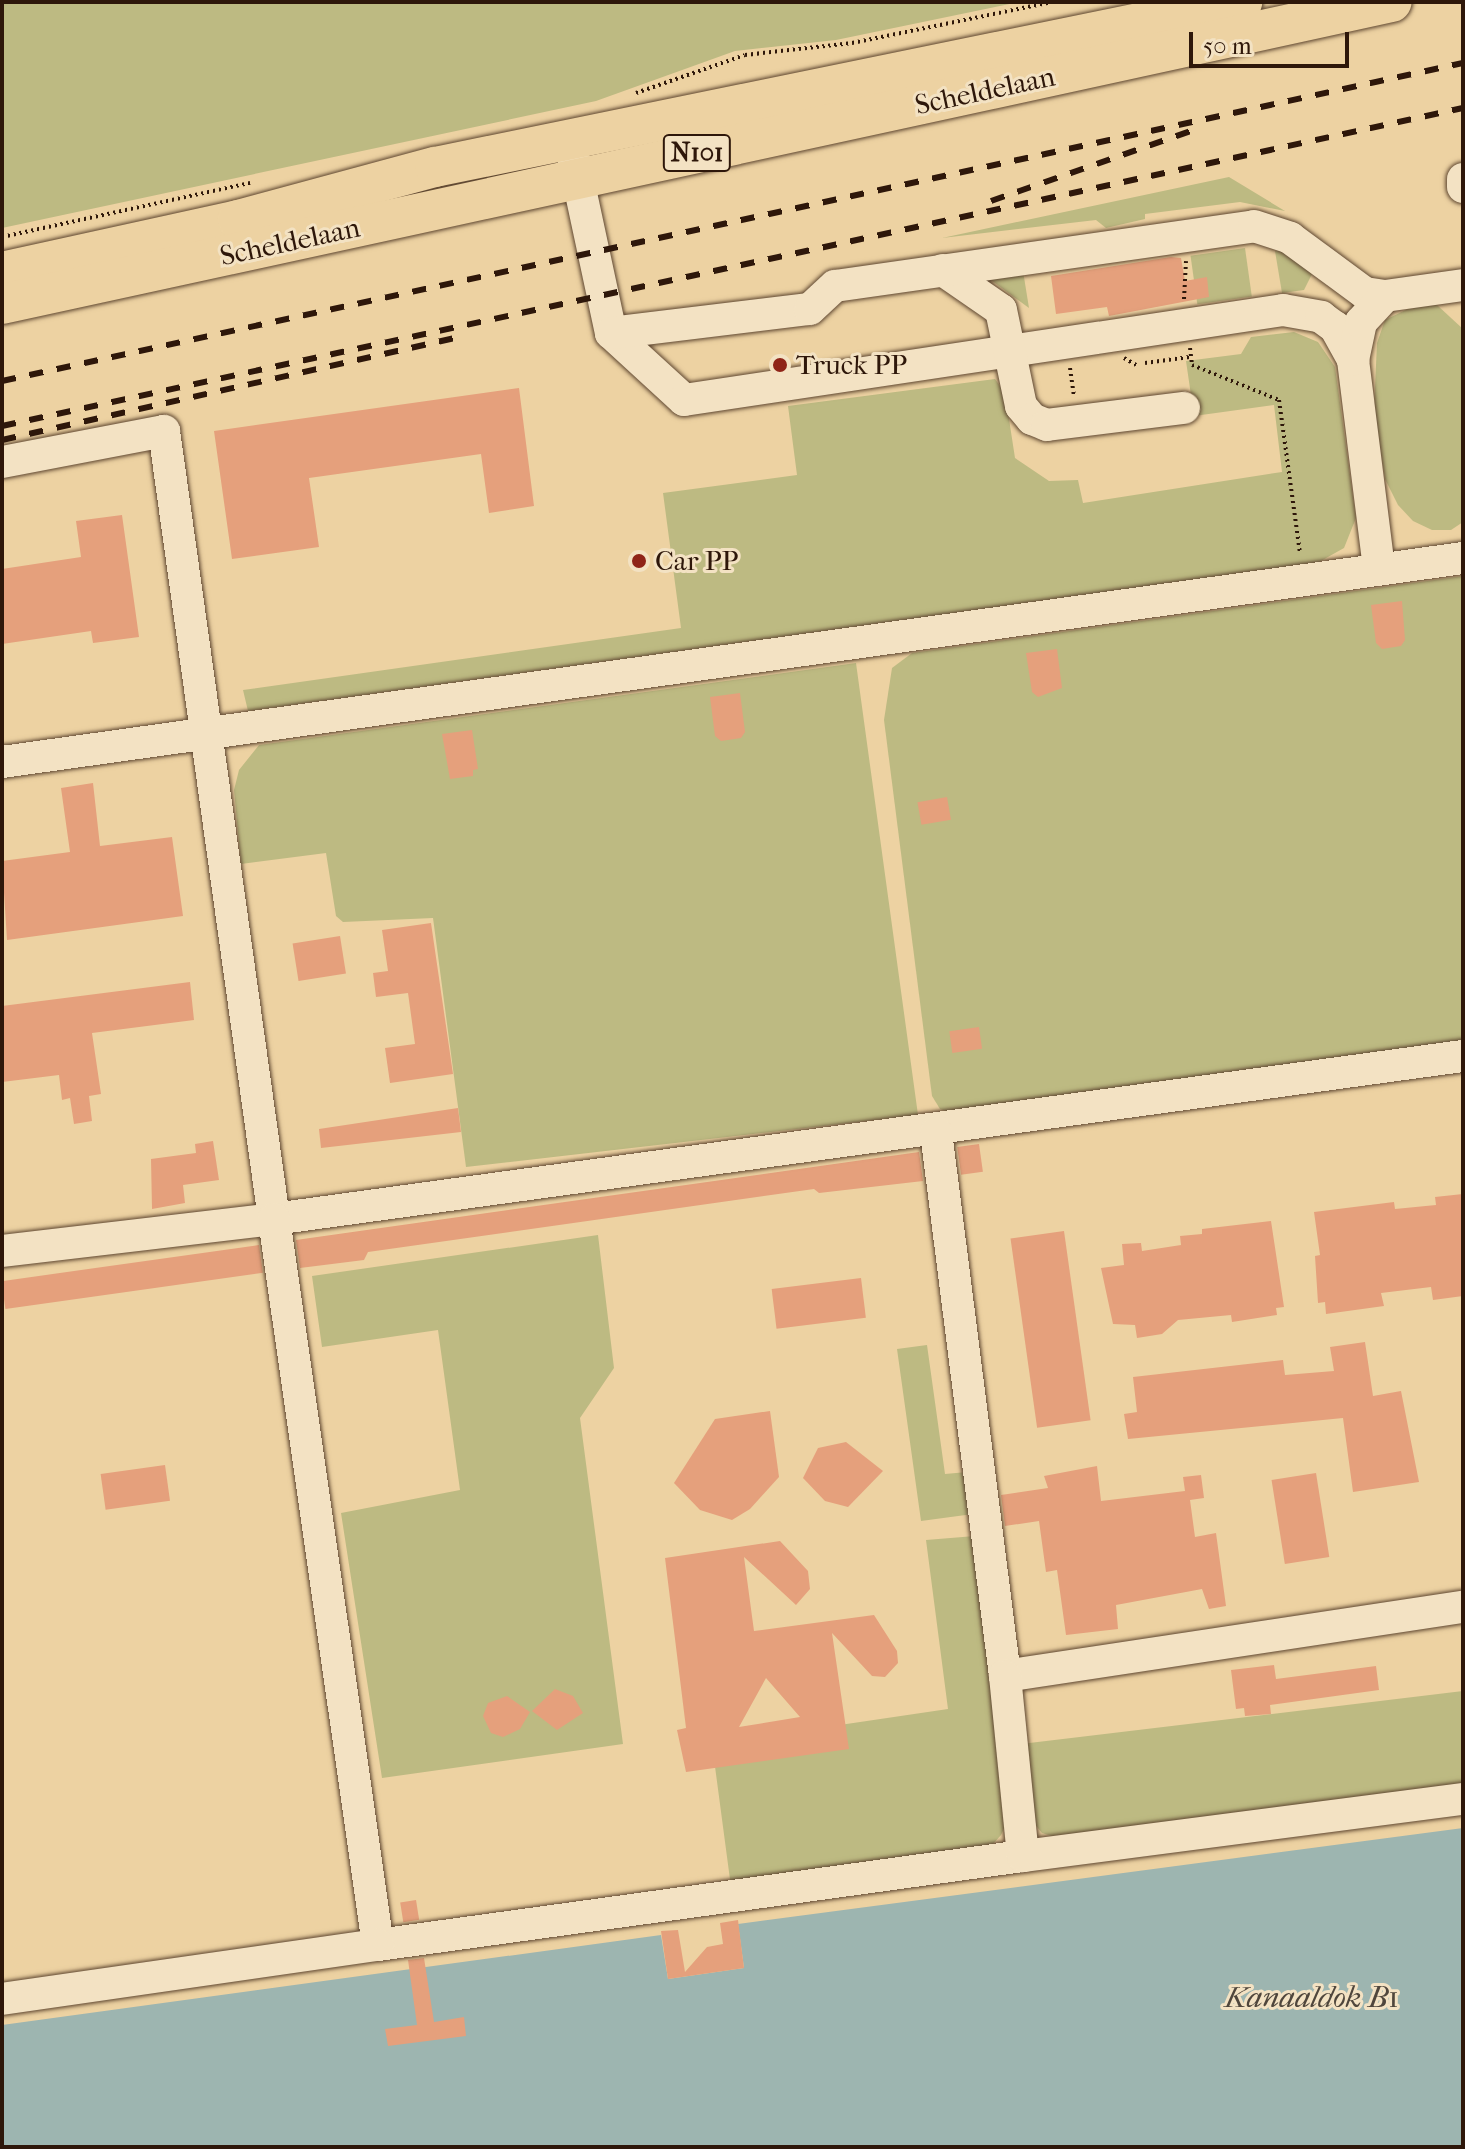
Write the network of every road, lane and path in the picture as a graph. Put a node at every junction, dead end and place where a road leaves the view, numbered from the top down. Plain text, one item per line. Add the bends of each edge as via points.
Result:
1 (1242, 2) edge
2 (1392, 2) edge
3 (570, 138) junction
4 (578, 179) junction
5 (1463, 179) edge
6 (1463, 187) edge
7 (1165, 239) junction
8 (943, 270) junction
9 (2, 272) edge
10 (1463, 285) edge
11 (1385, 296) junction
12 (2, 304) edge
13 (1187, 324) junction
14 (611, 333) junction
15 (1011, 350) junction
16 (1191, 357) junction
17 (1353, 360) junction
18 (1145, 363) dead end
19 (1184, 408) dead end
20 (2, 462) edge
21 (1463, 558) edge
22 (1379, 568) junction
23 (1303, 579) junction
24 (206, 733) junction
25 (2, 762) edge
26 (1463, 1056) edge
27 (936, 1132) junction
28 (274, 1219) junction
29 (2, 1251) edge
30 (1463, 1607) edge
31 (1005, 1676) junction
32 (1463, 1799) edge
33 (1023, 1856) junction
34 (378, 1945) junction
35 (2, 1999) edge

1 - 3 main road, Scheldelaan / N101
2 - 4 main road, Scheldelaan / N101
3 - 4 lane
3 - 9 main road, Scheldelaan / N101
4 - 12 main road, Scheldelaan / N101
4 - 14 lane
5 - 6 lane
7 - 8 lane
7 - 11 lane via 1271,228 1349,286
7 - 13 path via 1167,253 1184,250
8 - 14 lane via 835,286 810,309
8 - 15 lane via 1001,310
10 - 11 lane
11 - 17 lane via 1361,322
13 - 15 lane
13 - 16 path
13 - 17 lane via 1306,311 1335,327
14 - 15 lane via 684,400
15 - 19 lane via 1021,406 1032,419 1047,425
16 - 18 path
16 - 23 path via 1192,365 1279,400
17 - 22 lane
20 - 24 lane via 164,431
21 - 22 lane
22 - 23 lane
23 - 24 lane
24 - 25 lane
24 - 28 lane
26 - 27 lane
27 - 28 lane
27 - 31 lane
28 - 29 lane
28 - 34 lane
30 - 31 lane
31 - 33 lane
32 - 33 lane
33 - 34 lane
34 - 35 lane

